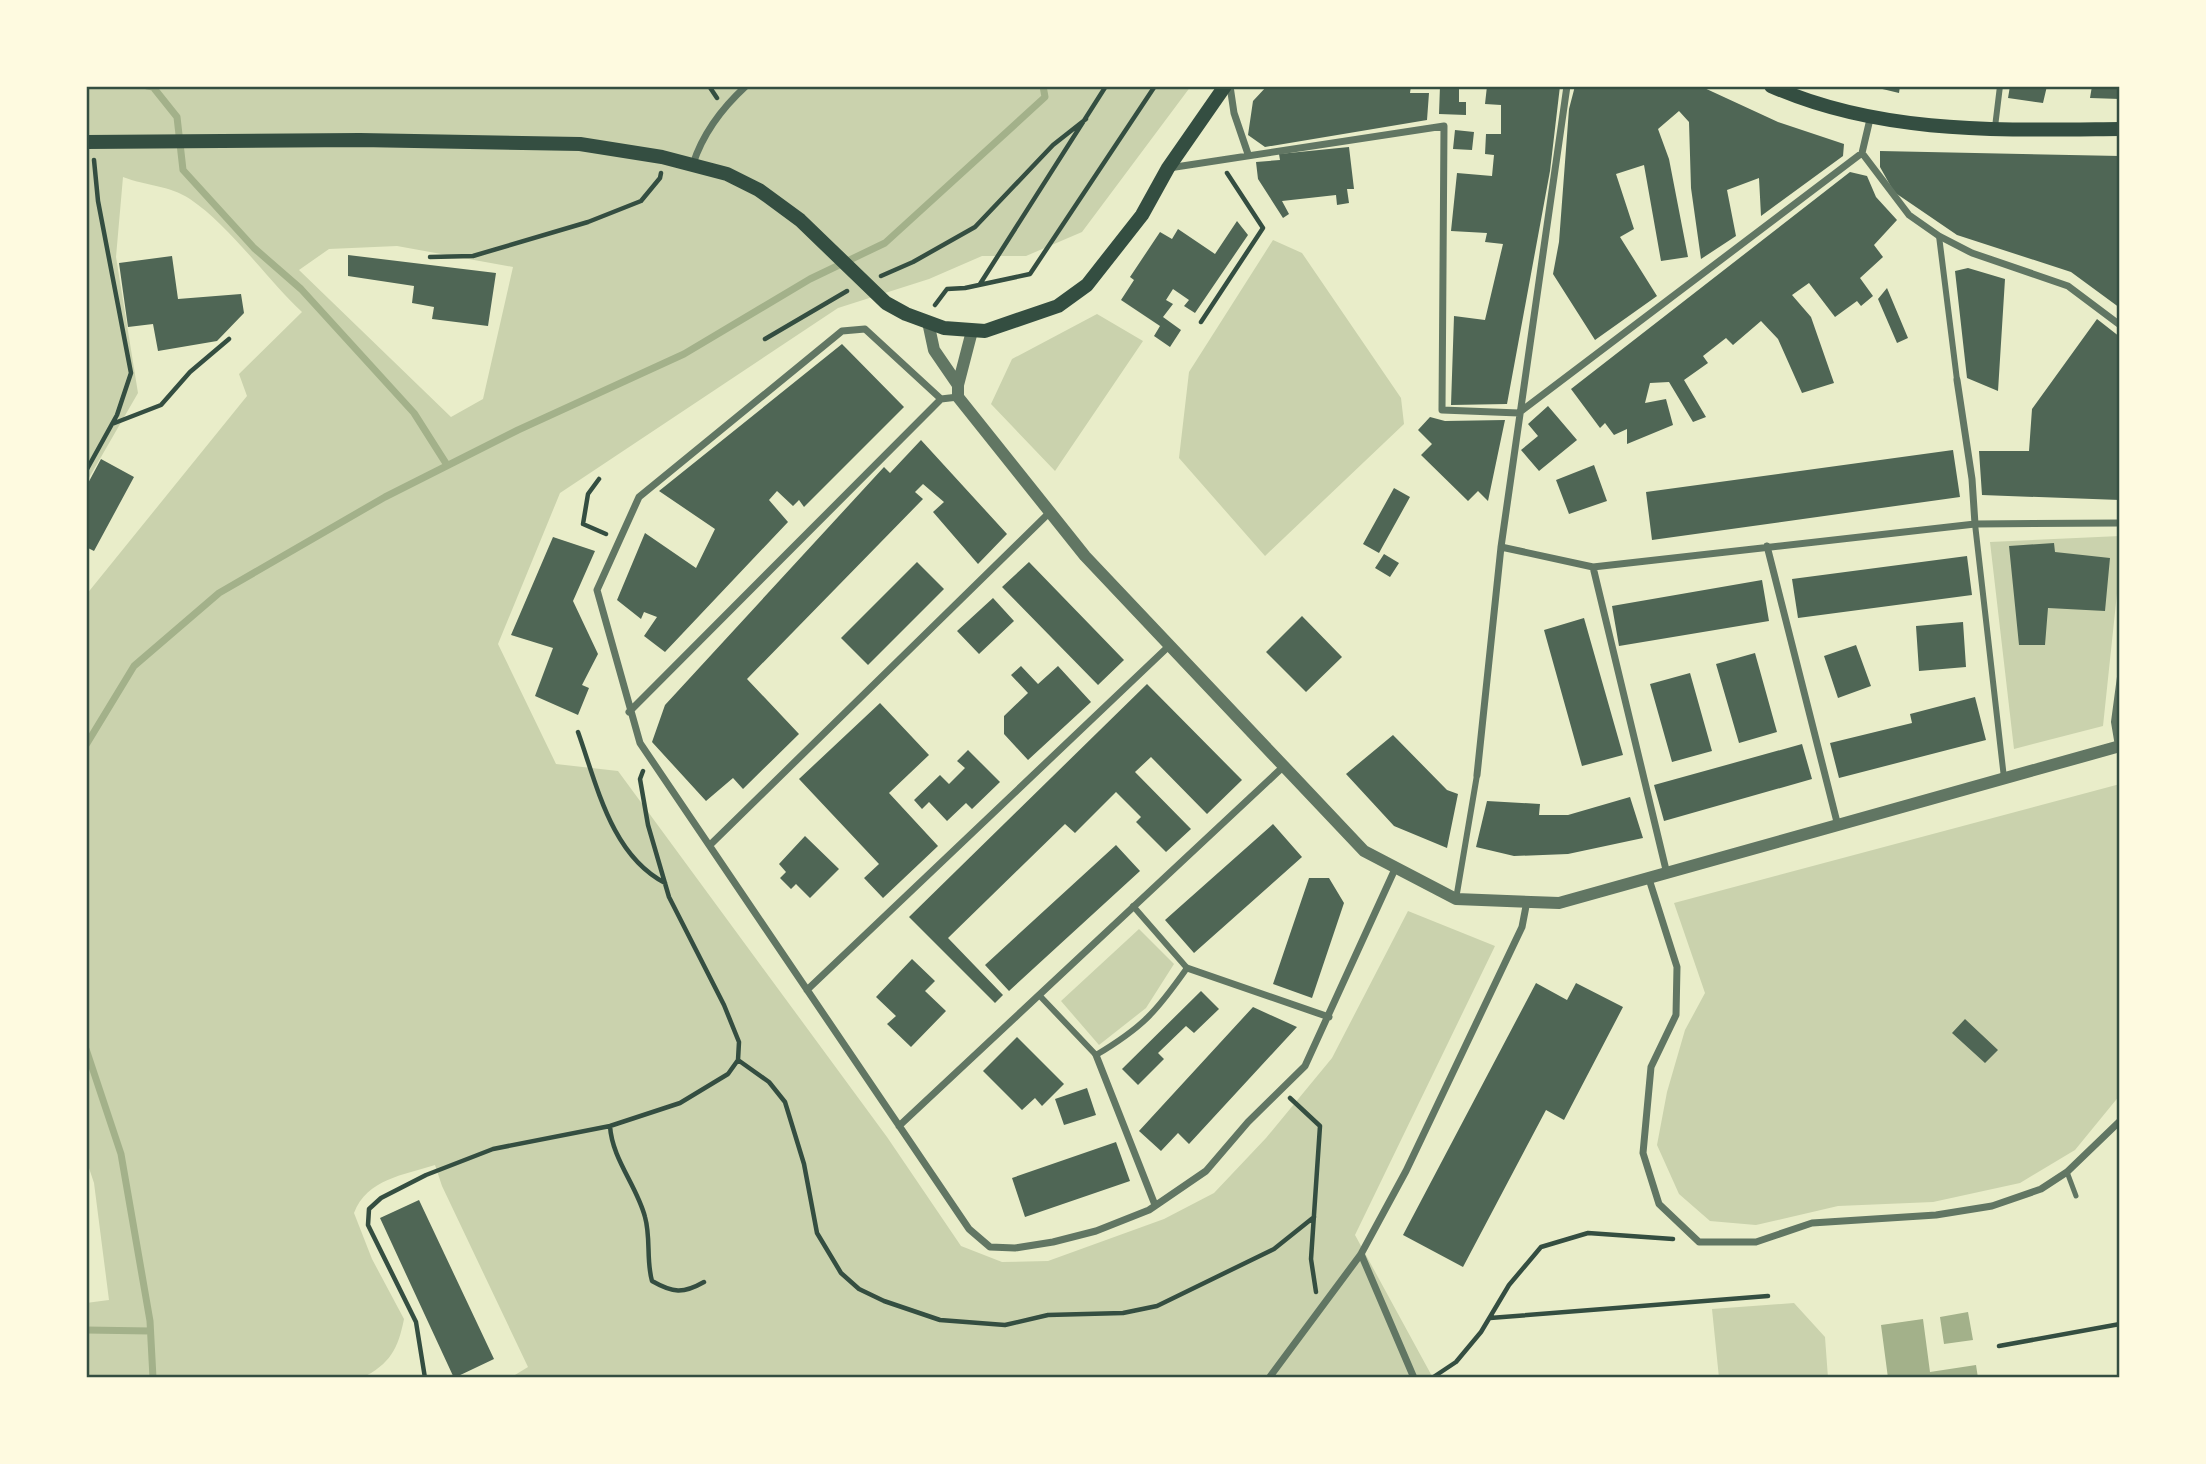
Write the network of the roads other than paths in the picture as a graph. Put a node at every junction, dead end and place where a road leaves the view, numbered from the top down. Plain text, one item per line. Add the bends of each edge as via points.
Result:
1 (746, 86) edge
2 (1225, 86) edge
3 (1230, 86) edge
4 (1567, 86) edge
5 (1771, 86) edge
6 (2000, 86) edge
7 (1870, 119) junction
8 (1995, 127) junction
9 (2120, 129) edge
10 (89, 142) edge
11 (1862, 153) junction
12 (1248, 155) junction
13 (693, 164) junction
14 (1168, 168) junction
15 (1939, 236) junction
16 (928, 322) junction
17 (2120, 325) edge
18 (972, 331) junction
19 (1958, 380) joint
20 (958, 391) junction
21 (942, 400) junction
22 (1519, 412) junction
23 (1050, 512) junction
24 (2120, 523) edge
25 (1975, 524) junction
26 (1767, 546) junction
27 (1501, 547) junction
28 (1593, 567) junction
29 (1170, 645) junction
30 (2120, 677) edge
31 (629, 712) junction
32 (2119, 746) edge
33 (1284, 766) junction
34 (1477, 775) joint
35 (2004, 778) junction
36 (1838, 827) junction
37 (710, 845) junction
38 (1395, 869) junction
39 (1667, 874) junction
40 (1649, 879) junction
41 (1456, 899) junction
42 (1527, 901) junction
43 (1133, 906) junction
44 (1187, 968) junction
45 (807, 990) junction
46 (1039, 995) junction
47 (1329, 1017) junction
48 (1096, 1055) junction
49 (2120, 1121) edge
50 (899, 1126) junction
51 (2067, 1172) junction
52 (2076, 1196) dead end
53 (1155, 1205) junction
54 (1361, 1254) junction
55 (1269, 1378) edge
56 (1414, 1378) edge

1 - 13 street via 723,108
2 - 14 main road
3 - 12 street
4 - 22 street
5 - 7 main road
6 - 8 street
7 - 8 main road
7 - 11 street
8 - 9 main road
10 - 13 main road via 580,144
11 - 15 street via 1909,215
11 - 22 street
12 - 14 street
12 - 22 street via 1444,127 1442,410
13 - 16 main road via 759,190 800,220 886,303
14 - 18 main road via 1142,215 1087,285 1058,306 999,328
15 - 17 street via 1972,253 2068,286
15 - 19 street
16 - 18 main road
16 - 20 street via 934,350
18 - 20 street
19 - 25 street
20 - 21 street
20 - 23 street
21 - 31 street
21 - 31 street via 865,329 842,331 639,497 597,590
22 - 27 street
23 - 29 street
23 - 37 street
24 - 25 street
25 - 26 street
25 - 35 street
26 - 28 street
26 - 36 street
27 - 28 street
27 - 34 street
28 - 39 street
29 - 33 street
29 - 45 street
30 - 32 street via 2114,722
31 - 37 street via 648,756
32 - 35 street
33 - 38 street via 1364,851
33 - 43 street
34 - 41 street
35 - 36 street
36 - 39 street
37 - 45 street
38 - 41 street
38 - 47 street
39 - 40 street
40 - 42 street via 1559,904
40 - 51 street via 1677,967 1676,1015 1651,1067 1643,1153 1659,1204 1699,1242 1756,1242 1812,1223 1936,1215 1992,1206 2041,1189
41 - 42 street
42 - 54 street via 1522,927 1406,1171
43 - 44 street
43 - 46 street
44 - 47 street
44 - 48 street via 1160,1007 1135,1031
45 - 50 street
46 - 48 street
46 - 50 street
47 - 53 street via 1305,1066 1206,1171
48 - 53 street
49 - 51 street
50 - 53 street via 969,1229 990,1247 1053,1242 1096,1231
51 - 52 lane
54 - 55 street
54 - 56 street

